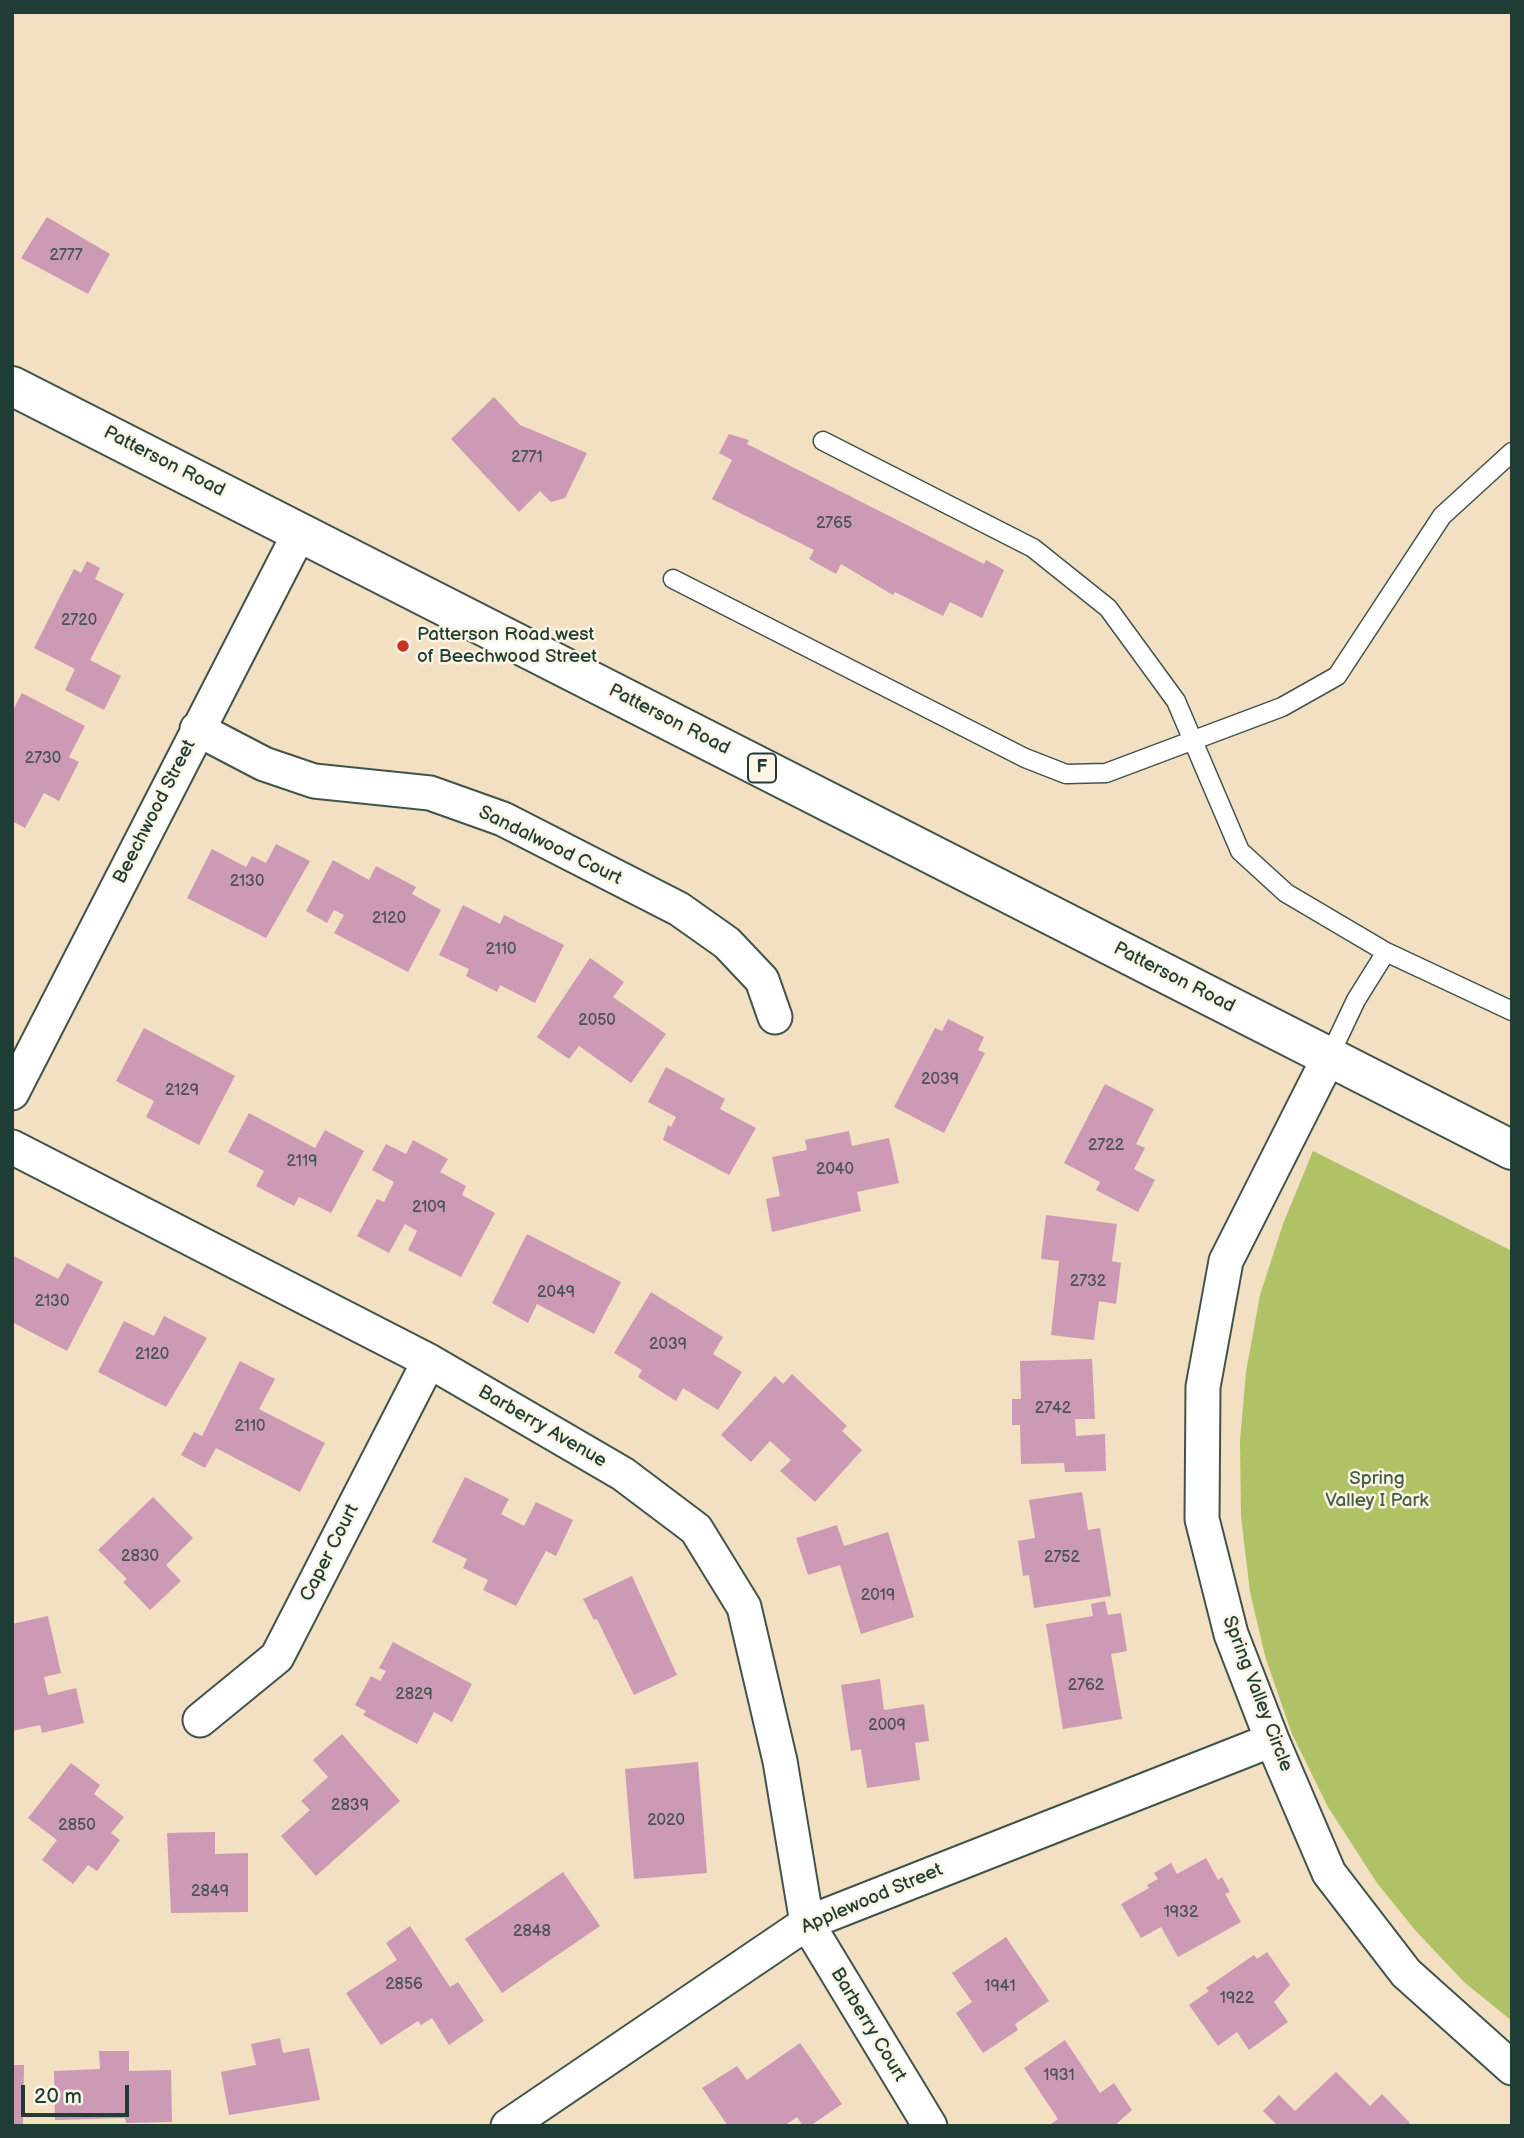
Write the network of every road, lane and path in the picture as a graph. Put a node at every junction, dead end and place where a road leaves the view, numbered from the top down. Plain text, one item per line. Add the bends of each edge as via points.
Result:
1 (12, 386) edge
2 (824, 441) dead end
3 (1512, 452) edge
4 (300, 532) junction
5 (674, 579) dead end
6 (197, 729) junction
7 (1194, 742) junction
8 (1386, 952) junction
9 (1512, 1011) edge
10 (775, 1017) dead end
11 (1329, 1057) junction
12 (12, 1093) edge
13 (12, 1147) edge
14 (1512, 1150) edge
15 (429, 1361) junction
16 (200, 1720) dead end
17 (1272, 1740) junction
18 (807, 1923) junction
19 (1512, 2068) edge
20 (508, 2126) edge
21 (930, 2126) edge

1 - 4 main road, Patterson Road / F
2 - 7 lane via 1034,548 1108,608 1176,701
3 - 7 lane via 1442,516 1337,676 1282,707
4 - 6 street, Beechwood Street
4 - 11 main road, Patterson Road / F
5 - 7 lane via 1025,758 1066,774 1105,773
6 - 10 street, Sandalwood Court via 264,764 314,781 430,793 503,819 679,909 727,943 762,980
6 - 12 street, Beechwood Street
7 - 8 lane via 1240,850 1286,893
8 - 9 lane
8 - 11 lane
11 - 14 main road, Patterson Road / F
11 - 17 street, Spring Valley Circle via 1226,1261 1203,1387 1202,1519 1231,1634
13 - 15 street, Barberry Avenue
15 - 16 street, Caper Court via 277,1657
15 - 18 street, Barberry Avenue via 623,1474 696,1529 744,1607 780,1761
17 - 18 street, Applewood Street
17 - 19 street, Spring Valley Circle via 1329,1873 1406,1973
18 - 20 street, Applewood Street
18 - 21 street, Barberry Court

